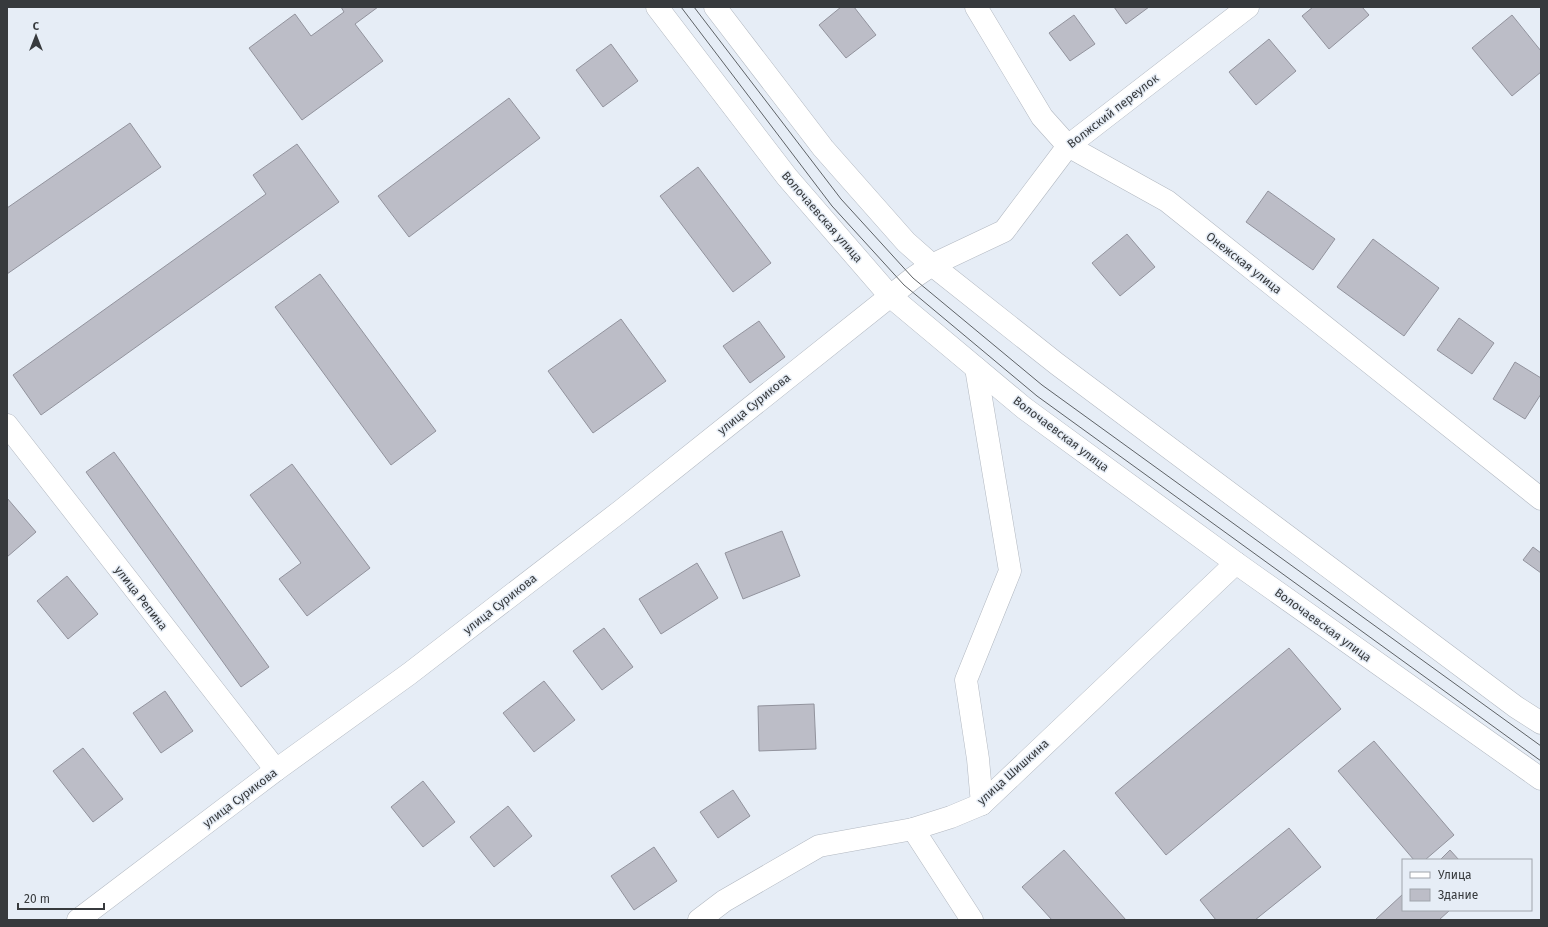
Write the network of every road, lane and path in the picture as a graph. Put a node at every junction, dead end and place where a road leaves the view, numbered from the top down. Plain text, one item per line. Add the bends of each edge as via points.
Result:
1 (657, 7) edge
2 (715, 7) edge
3 (976, 7) edge
4 (1248, 7) edge
5 (1068, 146) junction
6 (932, 265) junction
7 (913, 278) joint
8 (890, 296) junction
9 (976, 368) junction
10 (7, 425) edge
11 (1541, 499) edge
12 (1236, 564) junction
13 (1541, 723) edge
14 (276, 770) junction
15 (1541, 779) edge
16 (982, 804) junction
17 (913, 829) junction
18 (78, 920) edge
19 (699, 920) edge
20 (972, 920) edge

1 - 8 street, Волочаевская улица via 787,177
2 - 6 street via 823,148 906,242
3 - 5 street, Онежская улица via 1042,117
4 - 5 street, Волжский переулок
5 - 6 street, Волжский переулок via 1004,231
5 - 11 street, Онежская улица via 1167,201
6 - 7 street, Волжский переулок
6 - 13 street via 1070,373 1516,707
7 - 8 street, улица Сурикова
8 - 9 street, Волочаевская улица
8 - 14 street, улица Сурикова via 622,510 440,650
9 - 12 street, Волочаевская улица via 1024,408
9 - 16 street via 1010,571 966,680
10 - 14 street, улица Репина
12 - 15 street, Волочаевская улица
12 - 16 street, улица Шишкина
14 - 18 street, улица Сурикова
16 - 17 street, улица Шишкина
17 - 19 street, улица Шишкина via 819,846 724,901
17 - 20 street

